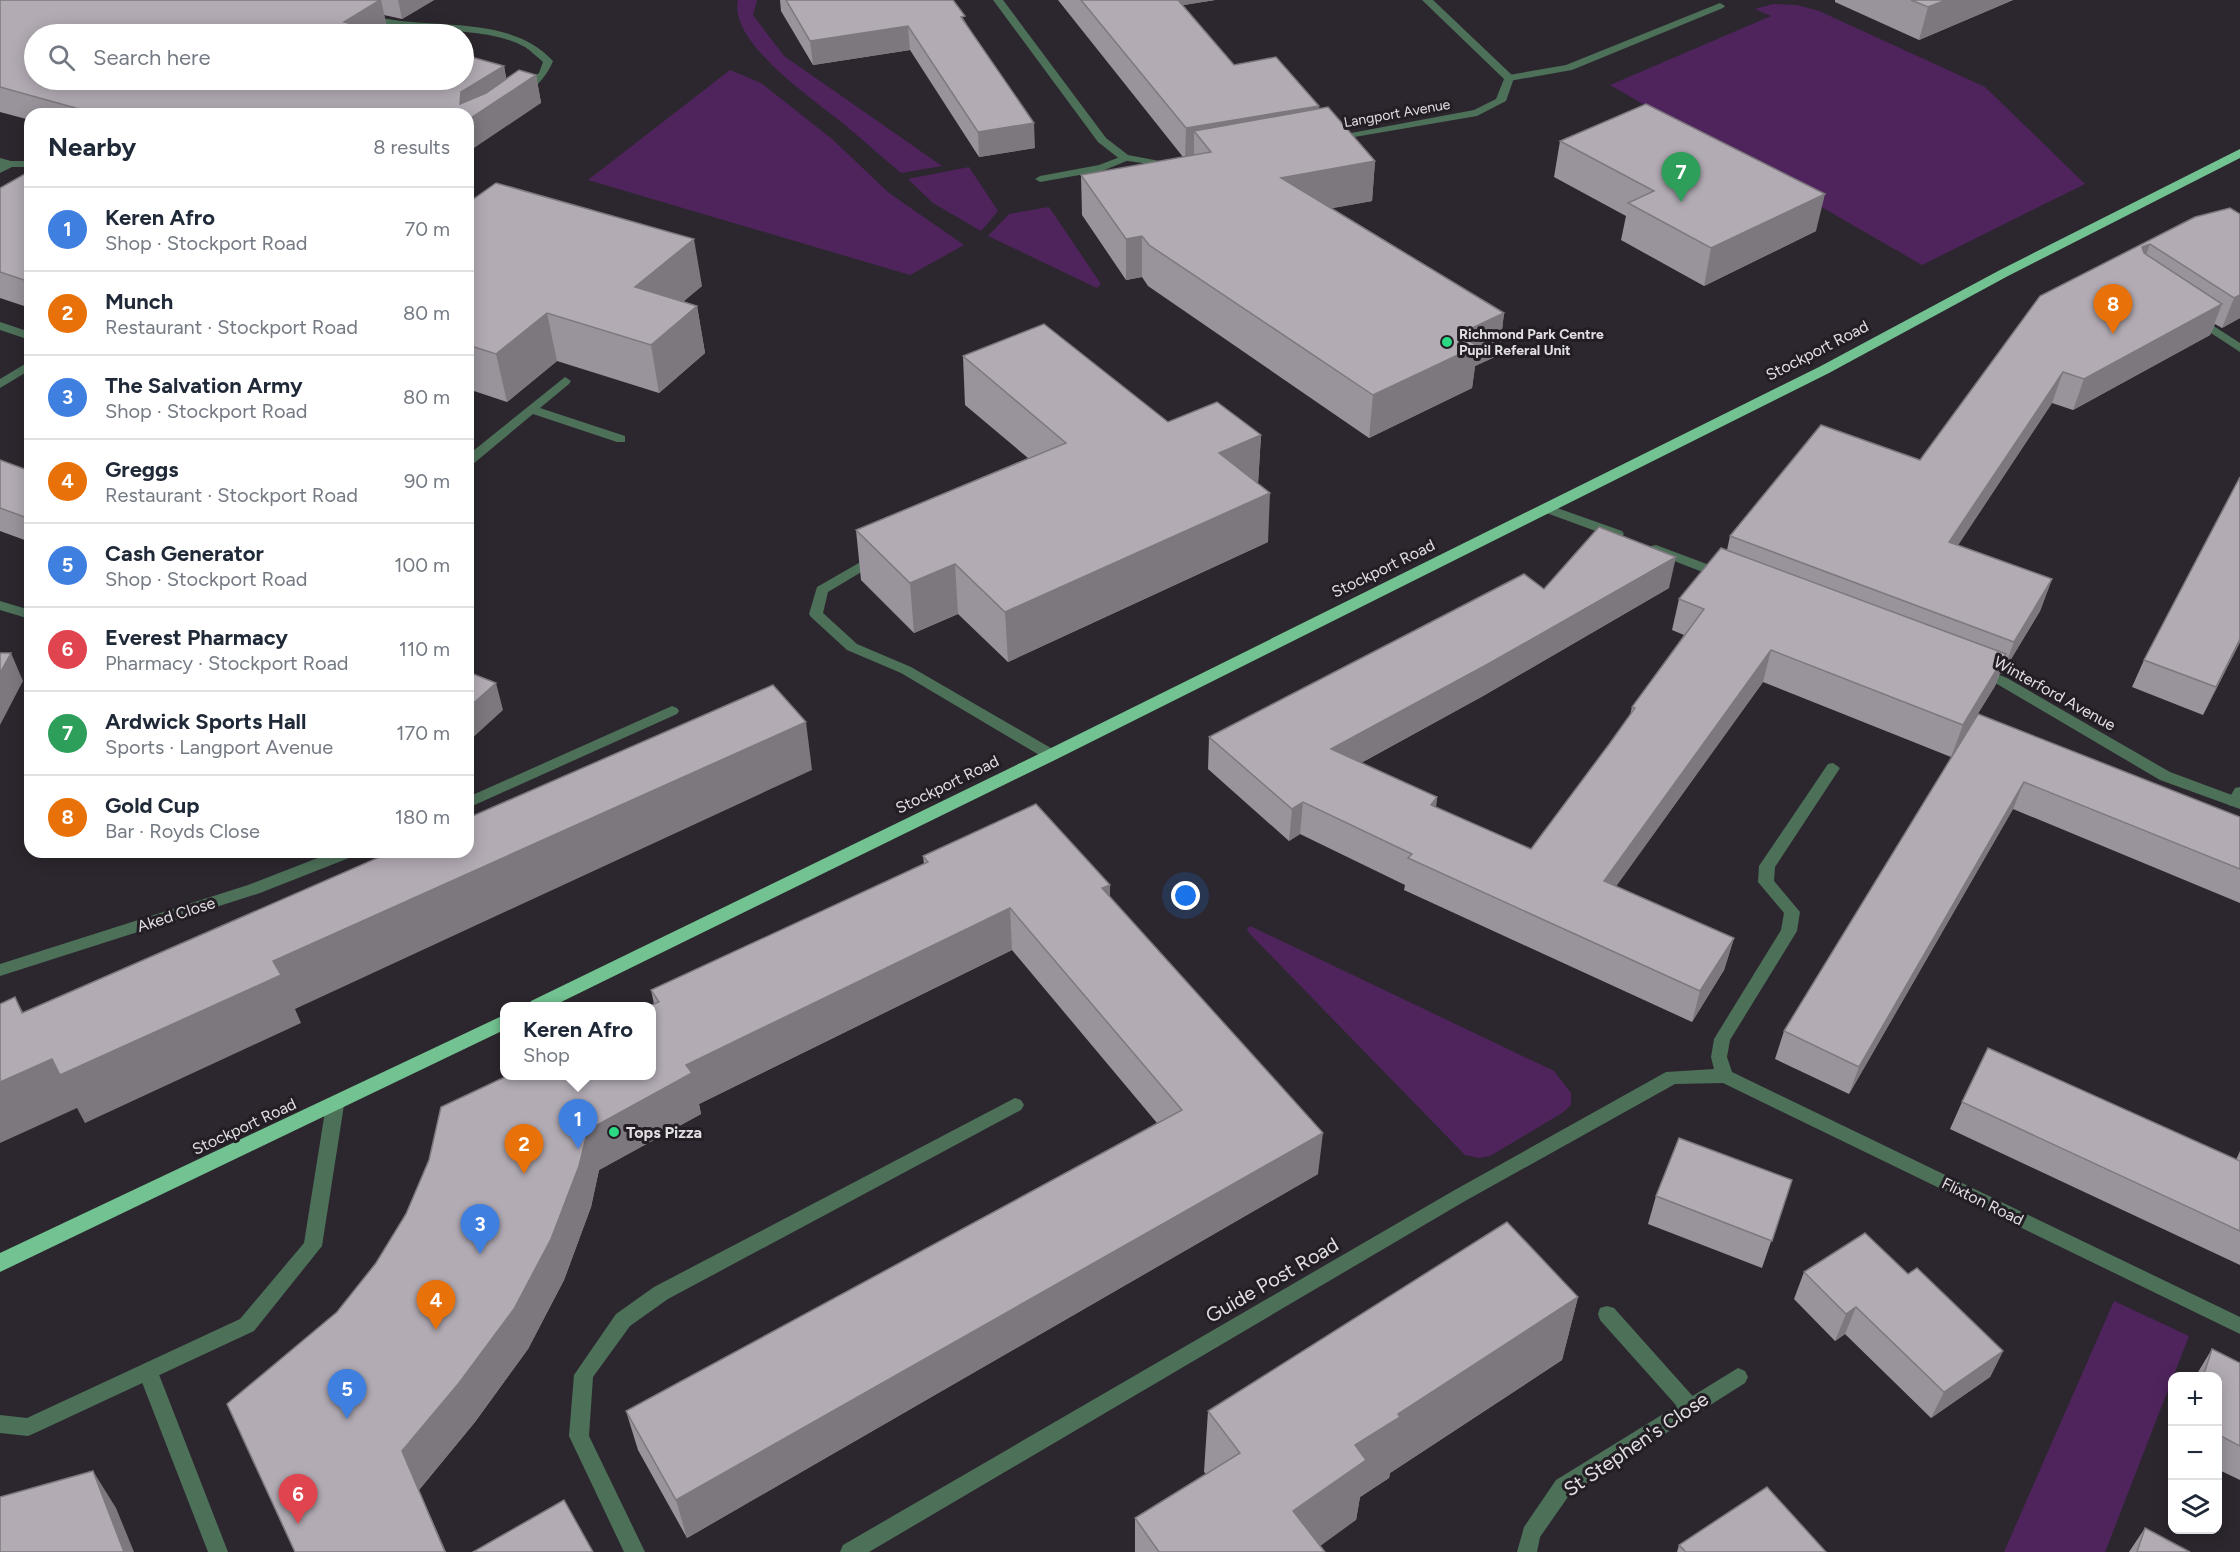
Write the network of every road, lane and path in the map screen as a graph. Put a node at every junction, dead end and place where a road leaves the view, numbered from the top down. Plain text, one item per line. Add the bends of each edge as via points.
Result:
1 (335, 0) edge
2 (998, 0) edge
3 (1427, 0) edge
4 (1720, 6) dead end
5 (413, 24) edge
6 (474, 32) edge
7 (1509, 78) junction
8 (514, 96) edge
9 (1325, 141) edge
10 (2240, 153) edge
11 (1125, 158) junction
12 (5, 162) edge
13 (24, 164) edge
14 (1182, 165) edge
15 (0, 170) edge
16 (1040, 179) dead end
17 (2184, 310) edge
18 (0, 326) edge
19 (24, 334) edge
20 (2240, 348) edge
21 (24, 369) edge
22 (565, 381) dead end
23 (0, 384) edge
24 (530, 409) junction
25 (621, 439) dead end
26 (474, 456) edge
27 (1546, 508) junction
28 (889, 551) edge
29 (1738, 581) edge
30 (0, 605) edge
31 (24, 613) edge
32 (1969, 668) edge
33 (672, 711) dead end
34 (1051, 755) junction
35 (1833, 768) dead end
36 (2238, 799) edge
37 (474, 800) edge
38 (334, 858) edge
39 (0, 970) edge
40 (545, 1002) edge
41 (500, 1024) edge
42 (1725, 1076) junction
43 (335, 1105) junction
44 (1015, 1105) dead end
45 (0, 1263) edge
46 (1606, 1314) dead end
47 (2240, 1326) edge
48 (148, 1372) junction
49 (1738, 1377) dead end
50 (1690, 1407) junction
51 (0, 1424) edge
52 (218, 1552) edge
53 (635, 1552) edge
54 (850, 1552) edge
55 (1527, 1552) edge

1 - 5 street via 373,19
2 - 11 street via 1102,140
3 - 7 street
4 - 7 street via 1568,68
6 - 8 street via 525,42 548,61 543,74
7 - 9 street, Langport Avenue via 1501,101 1477,113
10 - 27 highway, Stockport Road via 1824,370
11 - 14 street
11 - 16 street via 1102,168
12 - 13 street
12 - 15 street
17 - 20 street
18 - 19 street
21 - 23 street
22 - 24 street
24 - 25 street
24 - 26 street
27 - 29 street
27 - 34 highway, Stockport Road
28 - 34 street via 822,590 816,614 852,647 906,670
30 - 31 street
32 - 36 street, Winterford Avenue via 2002,681 2164,776
33 - 37 street
34 - 40 highway, Stockport Road
35 - 42 street via 1767,866 1766,882 1792,912 1789,931 1722,1039 1719,1058
38 - 39 street, Aked Close via 254,889
41 - 43 highway, Stockport Road
42 - 47 street, Flixton Road
42 - 54 street, Guide Post Road via 1672,1077 1459,1196
43 - 45 highway, Stockport Road
43 - 48 street via 313,1246 247,1325
44 - 53 street via 661,1293 623,1320 584,1375 579,1436
46 - 50 street
48 - 51 street via 28,1427
48 - 52 street
49 - 50 street, St Stephen's Close
50 - 55 street, St Stephen's Close via 1563,1487 1531,1534

